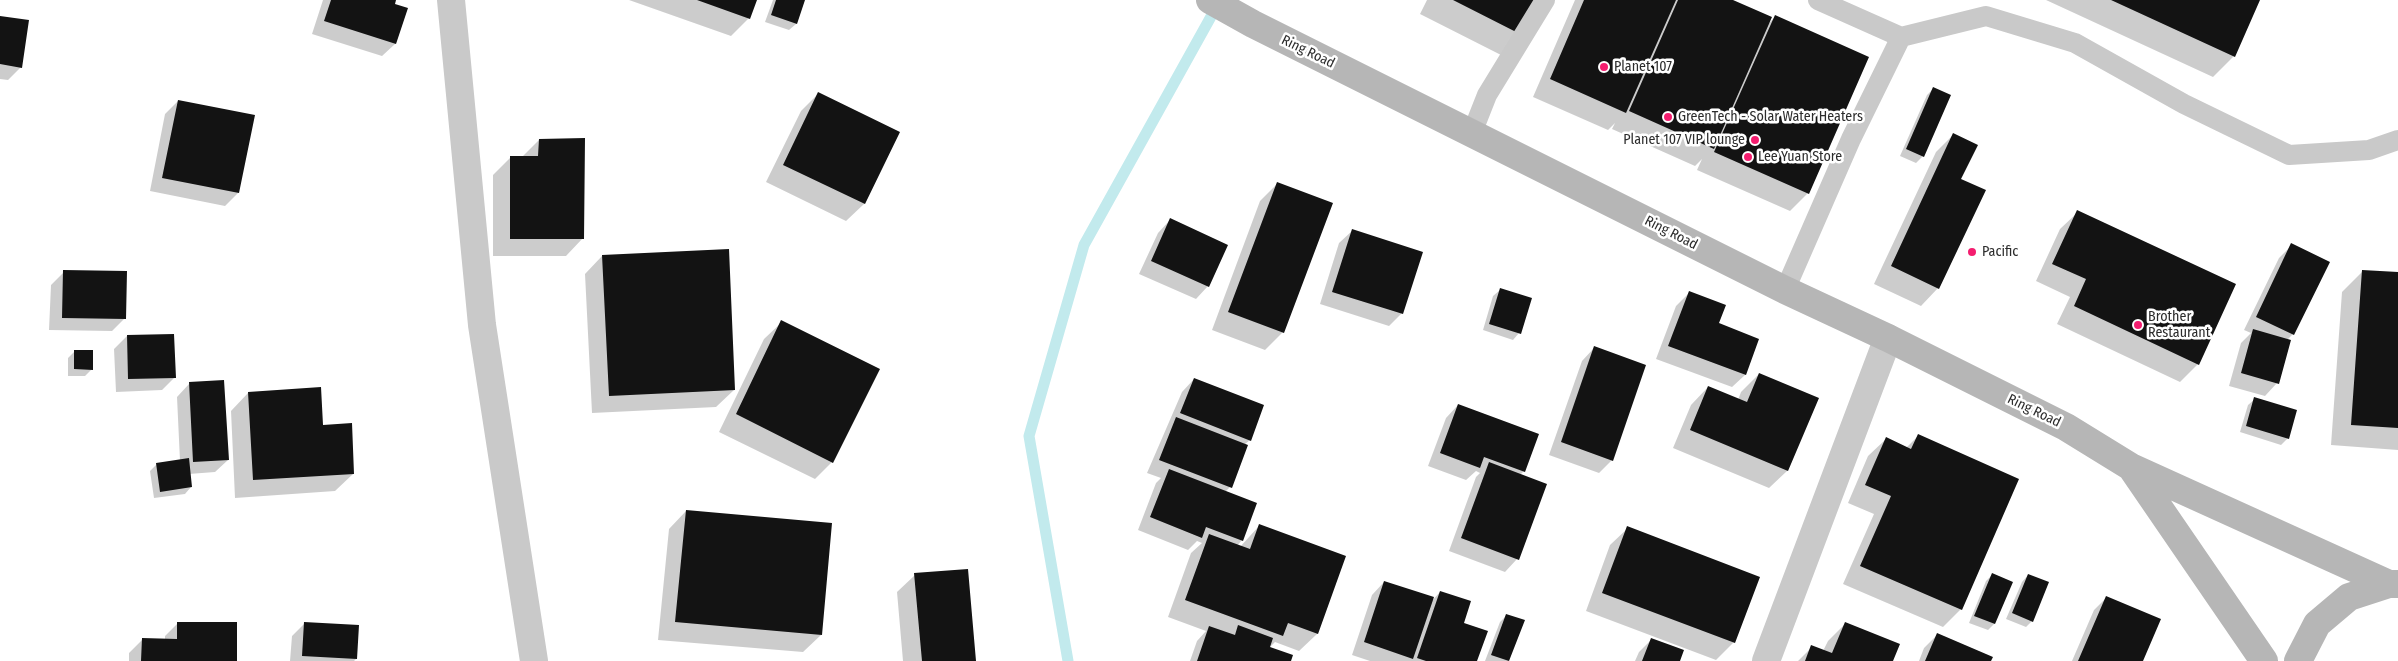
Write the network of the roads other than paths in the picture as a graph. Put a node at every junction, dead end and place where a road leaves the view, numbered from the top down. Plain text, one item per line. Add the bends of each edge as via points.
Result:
1 (451, 0) edge
2 (1210, 0) edge
3 (1545, 0) edge
4 (1818, 0) edge
5 (1901, 37) junction
6 (1472, 133) junction
7 (2398, 140) edge
8 (1785, 290) junction
9 (1888, 338) junction
10 (2131, 467) junction
11 (2393, 584) edge
12 (534, 661) edge
13 (1766, 661) edge
14 (2264, 661) edge
15 (2298, 661) edge

1 - 12 street via 482,325
2 - 6 main road, Ring Road
3 - 6 lane via 1487,95
4 - 5 lane
5 - 7 lane via 1986,16 2075,43 2184,104 2289,155 2369,150
5 - 8 lane via 1851,139
6 - 8 main road, Ring Road
8 - 9 main road, Ring Road
9 - 10 main road, Ring Road via 2066,427
9 - 13 street
10 - 11 main road, Ring Road
10 - 14 main road, Ring Road
11 - 15 main road via 2349,597 2317,624

